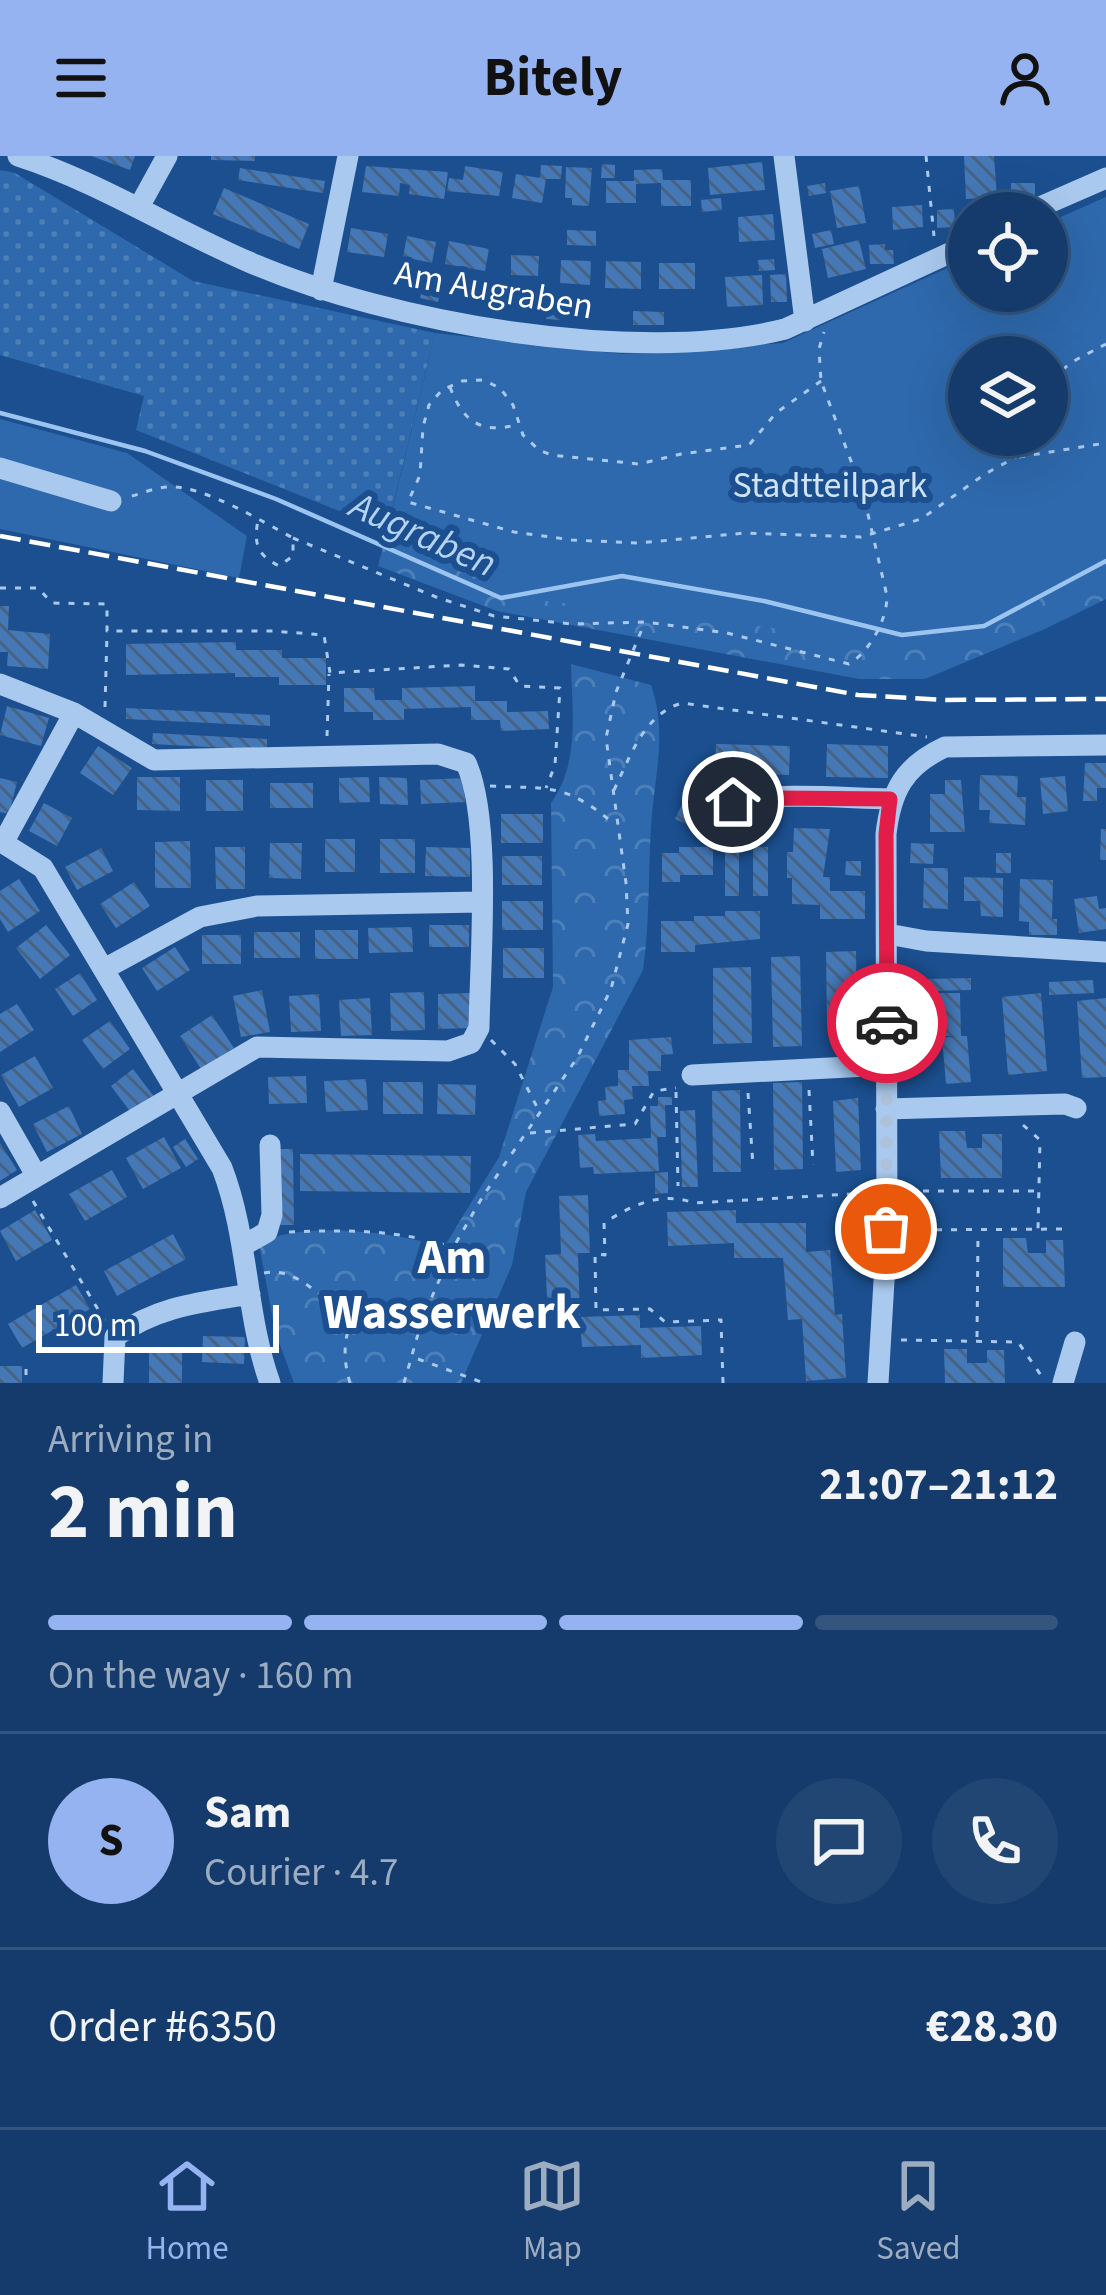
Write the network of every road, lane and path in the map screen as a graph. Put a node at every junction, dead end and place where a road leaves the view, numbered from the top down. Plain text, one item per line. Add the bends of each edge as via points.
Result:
1 (17, 156) edge
2 (167, 156) edge
3 (349, 156) edge
4 (784, 156) edge
5 (926, 156) edge
6 (1106, 178) edge
7 (1068, 195) edge
8 (139, 207) junction
9 (948, 255) edge
10 (936, 262) junction
11 (321, 290) junction
12 (815, 317) junction
13 (1106, 344) edge
14 (1068, 365) edge
15 (821, 381) junction
16 (450, 386) junction
17 (519, 424) junction
18 (1106, 443) edge
19 (1016, 457) joint
20 (0, 467) edge
21 (111, 501) joint
22 (258, 519) junction
23 (875, 534) junction
24 (293, 538) junction
25 (0, 588) edge
26 (646, 622) junction
27 (107, 631) junction
28 (330, 673) junction
29 (0, 684) edge
30 (74, 713) junction
31 (105, 729) junction
32 (1106, 745) edge
33 (945, 746) junction
34 (327, 759) junction
35 (476, 785) junction
36 (546, 788) junction
37 (614, 790) junction
38 (777, 798) dead end
39 (890, 799) junction
40 (617, 826) junction
41 (2, 842) edge
42 (481, 902) junction
43 (888, 934) junction
44 (1106, 952) edge
45 (106, 968) junction
46 (478, 1028) junction
47 (886, 1065) junction
48 (808, 1070) junction
49 (747, 1074) junction
50 (692, 1075) dead end
51 (175, 1093) junction
52 (1076, 1108) dead end
53 (886, 1109) junction
54 (0, 1112) edge
55 (540, 1113) junction
56 (1018, 1120) dead end
57 (526, 1133) junction
58 (270, 1145) dead end
59 (813, 1165) dead end
60 (753, 1166) dead end
61 (30, 1179) junction
62 (678, 1186) dead end
63 (1038, 1191) junction
64 (886, 1192) junction
65 (0, 1198) edge
66 (886, 1229) junction
67 (978, 1229) junction
68 (1038, 1229) junction
69 (1064, 1229) dead end
70 (267, 1232) junction
71 (244, 1245) junction
72 (453, 1248) junction
73 (249, 1285) junction
74 (354, 1315) junction
75 (422, 1320) junction
76 (115, 1337) junction
77 (977, 1339) junction
78 (881, 1340) junction
79 (1075, 1342) dead end
80 (415, 1358) junction
81 (26, 1369) dead end
82 (26, 1383) edge
83 (113, 1383) edge
84 (270, 1383) edge
85 (350, 1383) edge
86 (404, 1383) edge
87 (484, 1383) edge
88 (723, 1383) edge
89 (878, 1383) edge
90 (1047, 1383) edge
91 (1063, 1383) edge

1 - 8 street, Am Augraben
2 - 8 street
3 - 11 street
4 - 12 street
5 - 10 path
6 - 7 street
8 - 11 street, Am Augraben
9 - 10 street, Am Augraben
10 - 12 street, Am Augraben
11 - 12 street, Am Augraben via 601,342 755,336
12 - 15 path via 826,326
13 - 14 path
15 - 17 path via 749,445 652,462 551,455
15 - 23 path
16 - 17 path via 468,422
16 - 17 path via 492,383
16 - 23 path via 429,404 420,475 407,502 530,535 617,542
18 - 19 path
19 - 23 path via 921,519
20 - 21 street
21 - 22 path via 169,487
22 - 24 path
22 - 24 path via 254,543 263,558 279,566 293,556
23 - 26 path via 887,612 849,664
24 - 26 path via 494,616
25 - 27 path via 38,588 52,603 107,604
26 - 37 path, bridge via 606,738
27 - 28 path via 324,635
27 - 31 path
28 - 34 path
28 - 36 path via 461,665 509,669 520,686 560,688
29 - 30 street
30 - 31 street
30 - 41 street
31 - 34 street via 154,760
32 - 33 street
33 - 37 path via 925,735 682,703 646,728
33 - 39 street via 902,777
34 - 35 street via 438,754 466,763
35 - 36 path
35 - 42 street
36 - 40 path via 583,798
37 - 40 path
38 - 39 street
39 - 43 street
40 - 55 path via 628,925 611,988
41 - 45 street via 43,868
42 - 45 street via 257,906 200,916
42 - 46 street
43 - 44 street
43 - 47 street
45 - 51 street
46 - 51 street via 471,1043 448,1051 257,1047
46 - 55 path via 514,1064
47 - 48 street
47 - 53 street
48 - 49 street
48 - 59 path
49 - 50 street
49 - 60 path
51 - 61 street
51 - 71 street via 222,1168
52 - 53 street
53 - 64 street
54 - 61 street
55 - 57 path
56 - 63 path via 1040,1140
57 - 62 path via 635,1124 654,1091 676,1088
57 - 72 path
58 - 70 street
61 - 65 street
61 - 76 path
63 - 64 path
63 - 68 path
64 - 66 street
64 - 88 path via 662,1198 604,1223 605,1255 595,1254 596,1310 650,1310 665,1322 721,1320
66 - 67 path
66 - 78 street
67 - 68 path
67 - 77 path
68 - 69 path
70 - 71 street
70 - 72 path via 357,1229
71 - 73 street
72 - 75 path
73 - 74 path via 277,1270 292,1274
73 - 76 street via 174,1306
73 - 84 street
74 - 75 path
74 - 85 path via 344,1357
75 - 80 path
76 - 83 street
77 - 78 path
77 - 90 path via 1018,1342
78 - 89 street
79 - 91 street
80 - 86 path
80 - 87 path
81 - 82 path

